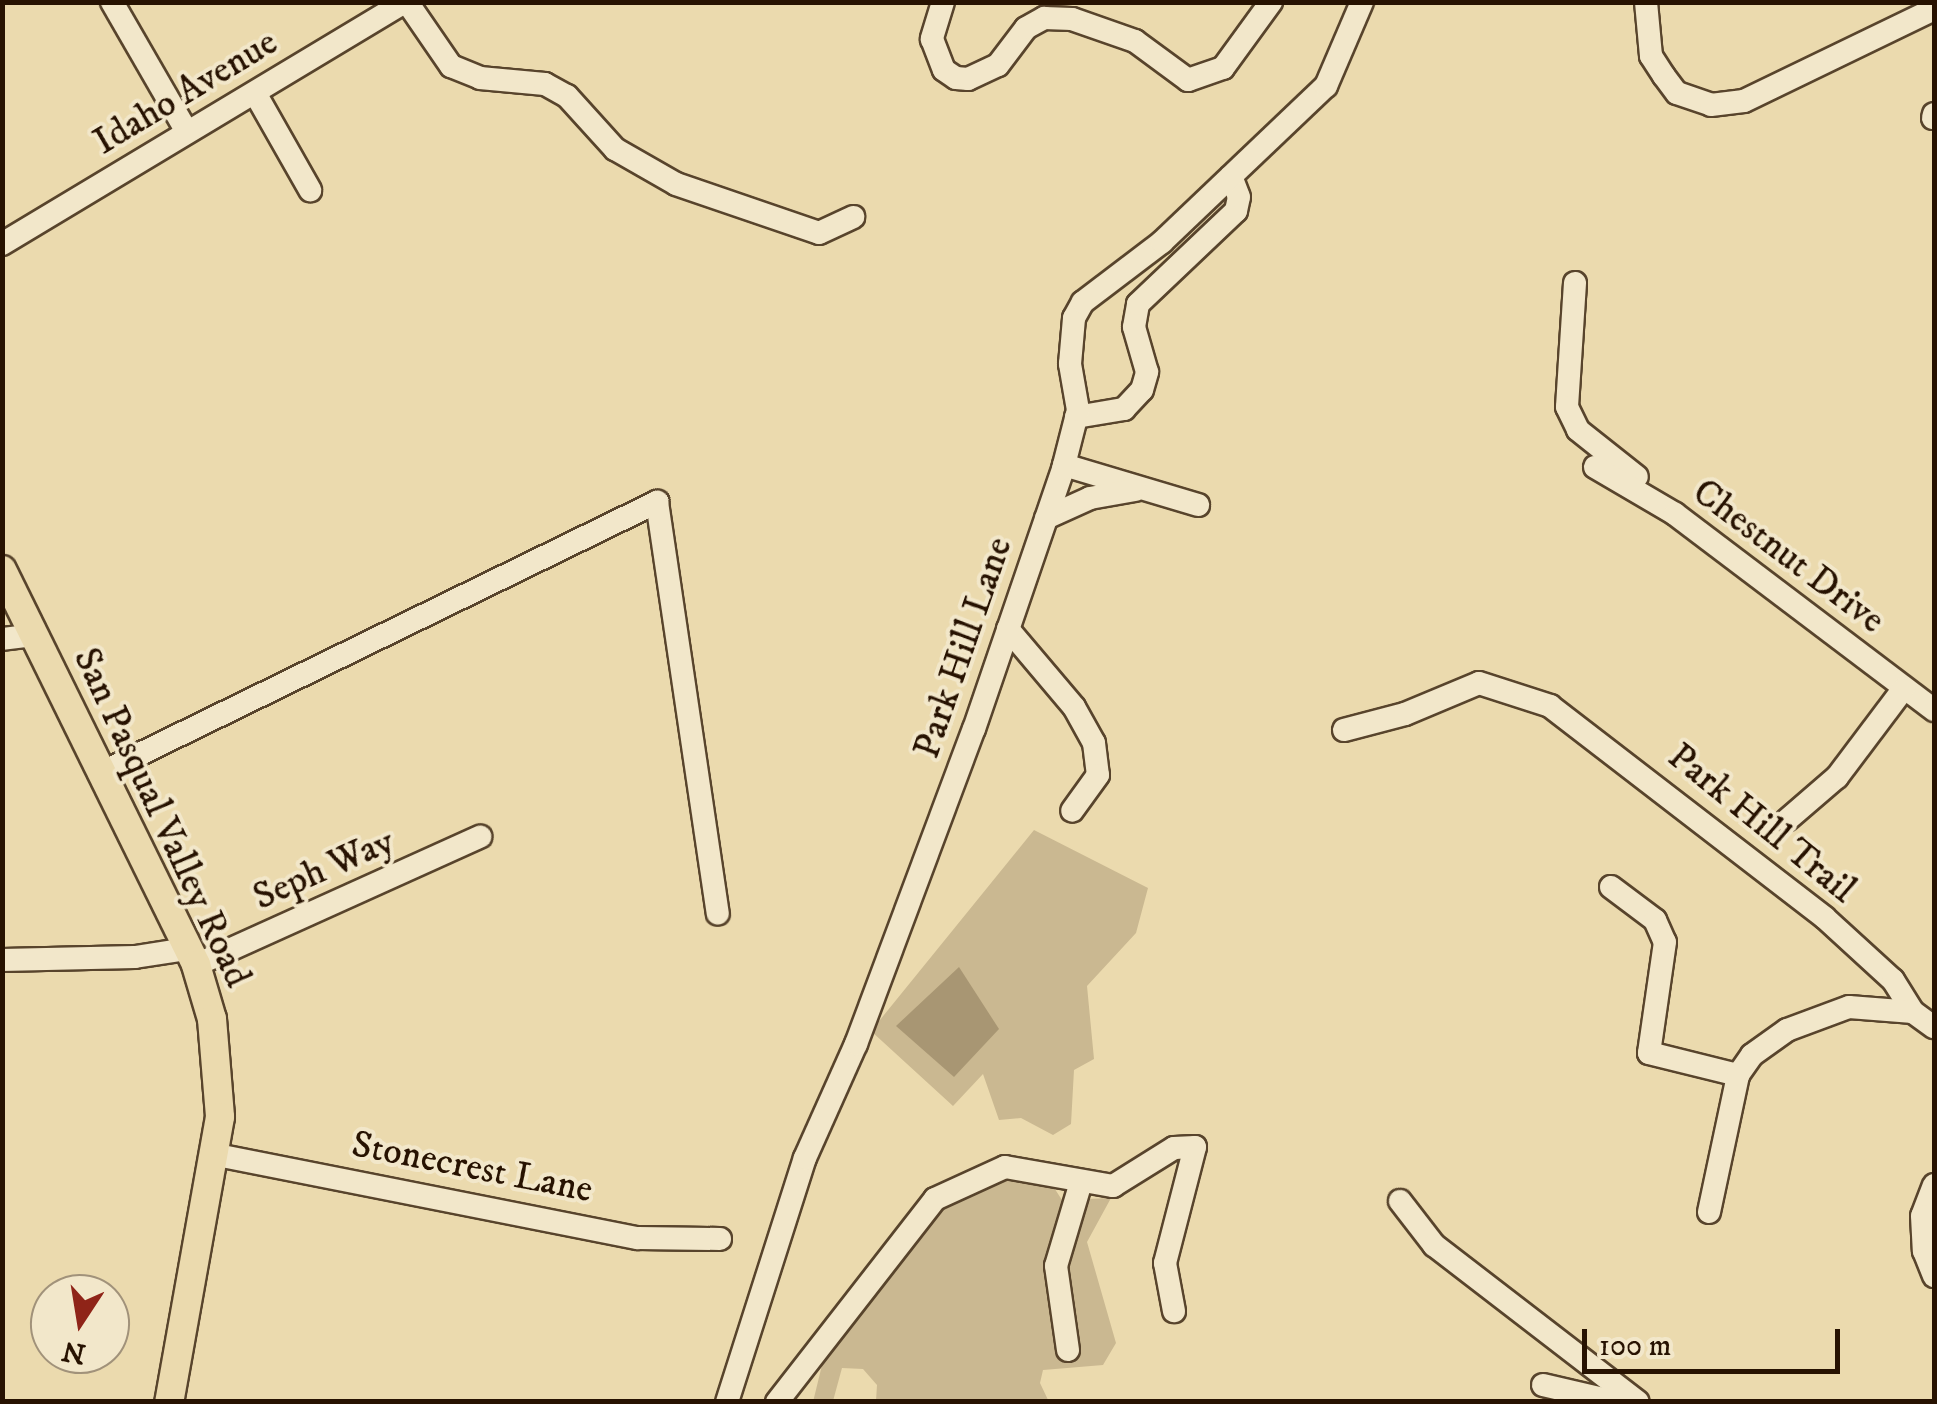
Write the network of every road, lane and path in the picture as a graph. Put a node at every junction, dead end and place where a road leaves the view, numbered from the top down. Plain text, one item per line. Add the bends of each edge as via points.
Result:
1 (112, 2) edge
2 (406, 2) edge
3 (943, 2) edge
4 (1271, 2) edge
5 (1362, 2) edge
6 (1646, 2) edge
7 (1934, 9) edge
8 (1059, 10) edge
9 (255, 93) junction
10 (186, 132) junction
11 (1231, 176) junction
12 (310, 190) dead end
13 (853, 217) dead end
14 (2, 244) edge
15 (1574, 283) dead end
16 (1076, 417) junction
17 (1064, 465) junction
18 (1595, 467) dead end
19 (1144, 489) junction
20 (1198, 505) dead end
21 (1675, 514) junction
22 (1046, 518) junction
23 (5, 582) edge
24 (1008, 630) junction
25 (34, 634) junction
26 (2, 639) edge
27 (1904, 688) junction
28 (1934, 710) edge
29 (1344, 730) dead end
30 (101, 773) junction
31 (1072, 811) dead end
32 (1787, 820) dead end
33 (480, 837) dead end
34 (1612, 887) dead end
35 (718, 913) dead end
36 (192, 957) junction
37 (2, 960) edge
38 (1913, 1012) junction
39 (1934, 1027) edge
40 (1738, 1075) junction
41 (212, 1154) junction
42 (1080, 1182) junction
43 (1934, 1185) edge
44 (1400, 1202) dead end
45 (1709, 1212) dead end
46 (720, 1238) dead end
47 (1934, 1276) edge
48 (1174, 1311) dead end
49 (1068, 1350) dead end
50 (1544, 1384) dead end
51 (169, 1402) edge
52 (726, 1402) edge
53 (776, 1402) edge
54 (1616, 1402) edge
55 (1638, 1402) edge

1 - 10 street
2 - 9 street, Idaho Avenue
2 - 13 street via 450,66 480,78 544,84 566,96 615,150 676,184 820,233
3 - 8 street via 932,39 944,70 968,79 998,64 1026,28
4 - 8 street via 1223,68 1188,80 1134,41
5 - 11 street, Park Hill Lane via 1326,86
6 - 7 street via 1652,56 1677,92 1711,106 1744,101
9 - 10 street, Idaho Avenue
9 - 12 street
10 - 14 street, Idaho Avenue
11 - 16 street, Park Hill Lane via 1162,242 1083,302 1074,318 1070,364
11 - 16 street via 1236,211 1138,304 1134,327 1147,372 1142,390 1124,409
15 - 21 street via 1567,407 1578,430
16 - 17 street, Park Hill Lane
17 - 19 street
17 - 22 street, Park Hill Lane
18 - 21 street, Chestnut Drive
19 - 20 street
19 - 22 street via 1090,498
21 - 27 street, Chestnut Drive
22 - 24 street, Park Hill Lane
23 - 25 main road, San Pasqual Valley Road
24 - 31 street via 1074,707 1094,743 1098,776
24 - 52 street, Park Hill Lane via 856,1044 804,1158
25 - 26 street
25 - 30 main road, San Pasqual Valley Road
27 - 28 street, Chestnut Drive
27 - 32 street via 1838,777
29 - 38 street, Park Hill Trail via 1479,683 1550,706 1824,918 1893,980
30 - 35 street via 657,502
30 - 36 main road, San Pasqual Valley Road
33 - 36 street, Seph Way
34 - 40 street via 1655,920 1665,942 1649,1053
36 - 37 street, Seph Way
36 - 41 main road, San Pasqual Valley Road via 219,1066
38 - 39 street
38 - 40 street via 1848,1007 1787,1030 1752,1055
40 - 45 street
41 - 46 street, Stonecrest Lane via 638,1238
41 - 51 main road, San Pasqual Valley Road
42 - 48 street via 1113,1186 1174,1148 1195,1147 1165,1263
42 - 49 street via 1056,1266
42 - 53 street via 1005,1167 936,1200
43 - 47 street via 1922,1216
44 - 55 street via 1434,1245
50 - 54 street

